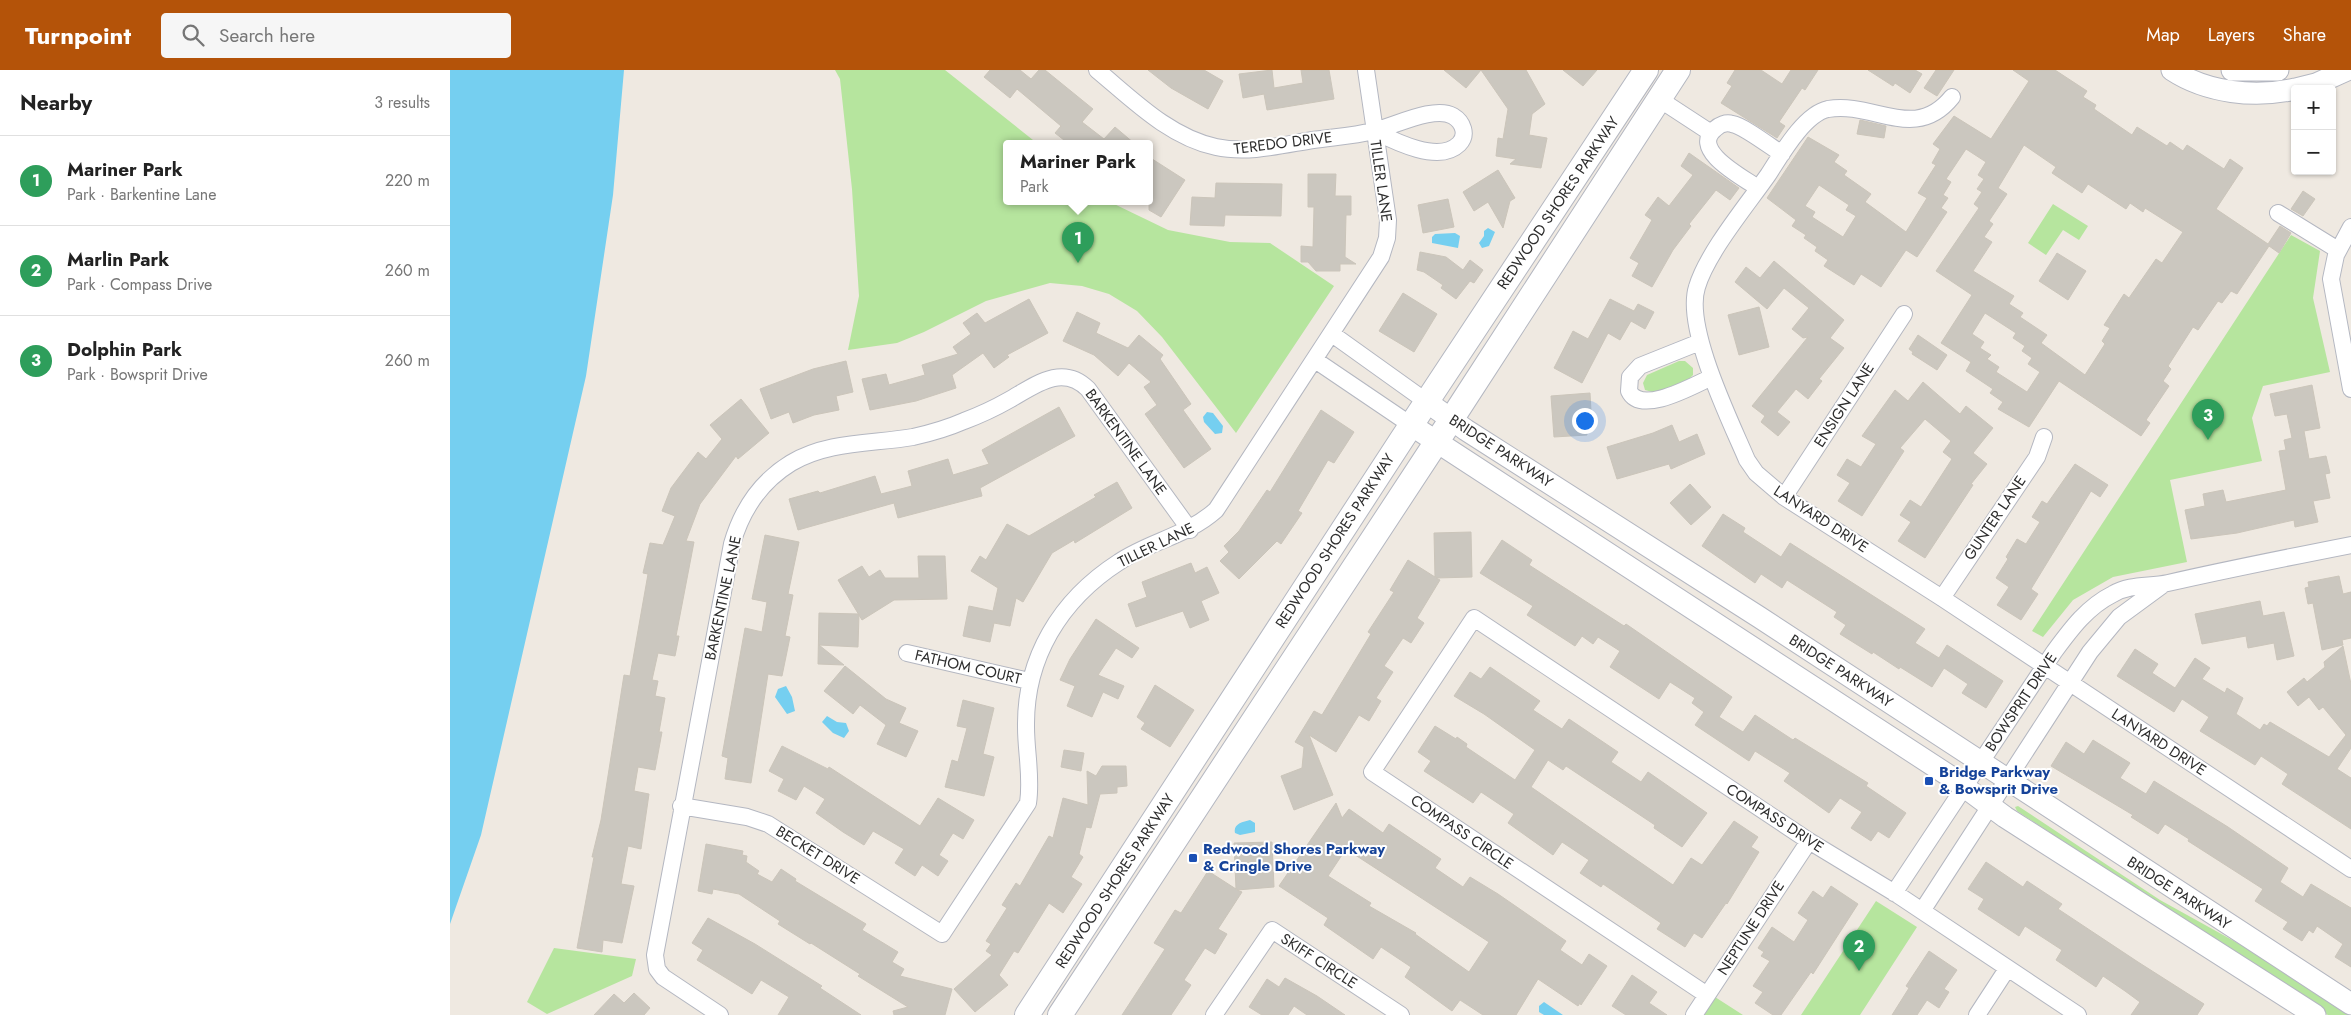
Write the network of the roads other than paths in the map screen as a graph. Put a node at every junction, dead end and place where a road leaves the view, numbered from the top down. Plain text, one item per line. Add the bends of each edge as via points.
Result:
1 (1096, 70) edge
2 (1366, 70) edge
3 (1646, 70) edge
4 (1678, 70) edge
5 (2172, 70) edge
6 (2232, 70) edge
7 (2278, 70) edge
8 (2348, 70) edge
9 (2310, 85) edge
10 (2291, 89) edge
11 (1952, 97) dead end
12 (1659, 99) junction
13 (1374, 131) junction
14 (1711, 132) junction
15 (1782, 154) junction
16 (1758, 188) junction
17 (2278, 214) dead end
18 (2351, 227) edge
19 (2338, 250) junction
20 (1904, 314) dead end
21 (1332, 334) junction
22 (1700, 342) junction
23 (1315, 360) junction
24 (1712, 377) junction
25 (2351, 390) edge
26 (1427, 402) junction
27 (1451, 420) junction
28 (1411, 425) junction
29 (2044, 437) dead end
30 (1437, 441) junction
31 (1784, 497) junction
32 (1190, 530) junction
33 (2351, 545) edge
34 (2166, 583) junction
35 (1942, 598) junction
36 (1474, 618) joint
37 (907, 653) dead end
38 (2044, 667) junction
39 (1029, 681) junction
40 (2070, 684) junction
41 (1980, 763) junction
42 (2007, 780) junction
43 (1965, 787) junction
44 (1991, 805) junction
45 (681, 806) junction
46 (1809, 841) junction
47 (2351, 869) edge
48 (1894, 893) junction
49 (1922, 911) junction
50 (942, 934) joint
51 (2007, 969) junction
52 (1708, 995) junction
53 (2351, 1004) edge
54 (720, 1015) edge
55 (1027, 1015) edge
56 (1060, 1015) edge
57 (1214, 1015) edge
58 (1401, 1015) edge
59 (1694, 1015) edge
60 (1976, 1015) edge
61 (2078, 1015) edge
62 (2315, 1015) edge

1 - 13 street, TEREDO DRIVE via 1167,126 1215,147 1246,150
2 - 13 street, TILLER LANE
3 - 26 main road, REDWOOD SHORES PARKWAY
4 - 12 main road, REDWOOD SHORES PARKWAY
5 - 10 street via 2192,81 2223,90 2256,93
6 - 7 street
8 - 9 street
11 - 15 street, LANYARD DRIVE via 1938,113 1922,119 1834,109 1818,112 1805,123
12 - 14 street
12 - 27 main road, REDWOOD SHORES PARKWAY
13 - 13 street, TEREDO DRIVE via 1408,119 1444,113 1460,121 1464,134 1457,147 1436,152 1401,144
13 - 21 street, TILLER LANE via 1388,220 1385,248
14 - 15 street via 1724,124 1736,125
14 - 16 street via 1708,143 1711,154
15 - 16 street, LANYARD DRIVE
16 - 22 street, LANYARD DRIVE via 1706,265 1696,288
17 - 19 street
18 - 19 street
19 - 25 street via 2332,267 2332,286
20 - 31 street, ENSIGN LANE
21 - 23 street, TILLER LANE
21 - 26 street, BRIDGE PARKWAY
22 - 24 street, LANYARD DRIVE
22 - 24 street via 1640,366 1630,378 1629,391 1636,400 1649,402
23 - 28 street, BRIDGE PARKWAY
23 - 32 street, TILLER LANE via 1225,499
24 - 31 street, LANYARD DRIVE via 1749,465
26 - 27 street, BRIDGE PARKWAY
26 - 28 main road, REDWOOD SHORES PARKWAY
27 - 30 main road, REDWOOD SHORES PARKWAY
27 - 41 street, BRIDGE PARKWAY
28 - 30 street, BRIDGE PARKWAY
28 - 55 main road, REDWOOD SHORES PARKWAY
29 - 35 street, GUNTER LANE via 2037,457
30 - 43 street, BRIDGE PARKWAY
30 - 56 main road, REDWOOD SHORES PARKWAY
31 - 35 street, LANYARD DRIVE
32 - 39 street, TILLER LANE via 1131,554 1106,570 1077,596 1059,619 1038,656
32 - 45 street, BARKENTINE LANE via 1088,389 1068,378 1042,380 988,411 933,432 834,446 803,456 779,471 757,492 735,533
33 - 34 street, BOWSPRIT DRIVE
34 - 38 street, BOWSPRIT DRIVE via 2123,589 2096,604 2076,622
34 - 40 street, BOWSPRIT DRIVE via 2109,628
35 - 38 street, LANYARD DRIVE
36 - 46 street, COMPASS DRIVE
36 - 52 street, COMPASS CIRCLE via 1372,772
37 - 39 street, FATHOM COURT
38 - 40 street, LANYARD DRIVE
38 - 41 street, BOWSPRIT DRIVE
39 - 50 street, TILLER LANE via 1026,729 1031,786 1028,804
40 - 42 street, BOWSPRIT DRIVE
40 - 47 street, LANYARD DRIVE
41 - 42 street, BRIDGE PARKWAY
41 - 43 street, BOWSPRIT DRIVE
42 - 44 street, BOWSPRIT DRIVE
42 - 53 street, BRIDGE PARKWAY
43 - 44 street, BRIDGE PARKWAY
43 - 48 street, BOWSPRIT DRIVE
44 - 49 street, BOWSPRIT DRIVE
44 - 62 street, BRIDGE PARKWAY
45 - 50 street, BECKET DRIVE via 747,817 768,824
45 - 54 street, BARKENTINE LANE via 655,949 657,969 670,983
46 - 48 street, COMPASS DRIVE
46 - 52 street, NEPTUNE DRIVE
48 - 49 street, COMPASS DRIVE
49 - 51 street, COMPASS DRIVE
51 - 60 street
51 - 61 street, COMPASS DRIVE
52 - 59 street, NEPTUNE DRIVE
57 - 58 street, SKIFF CIRCLE via 1272,930

